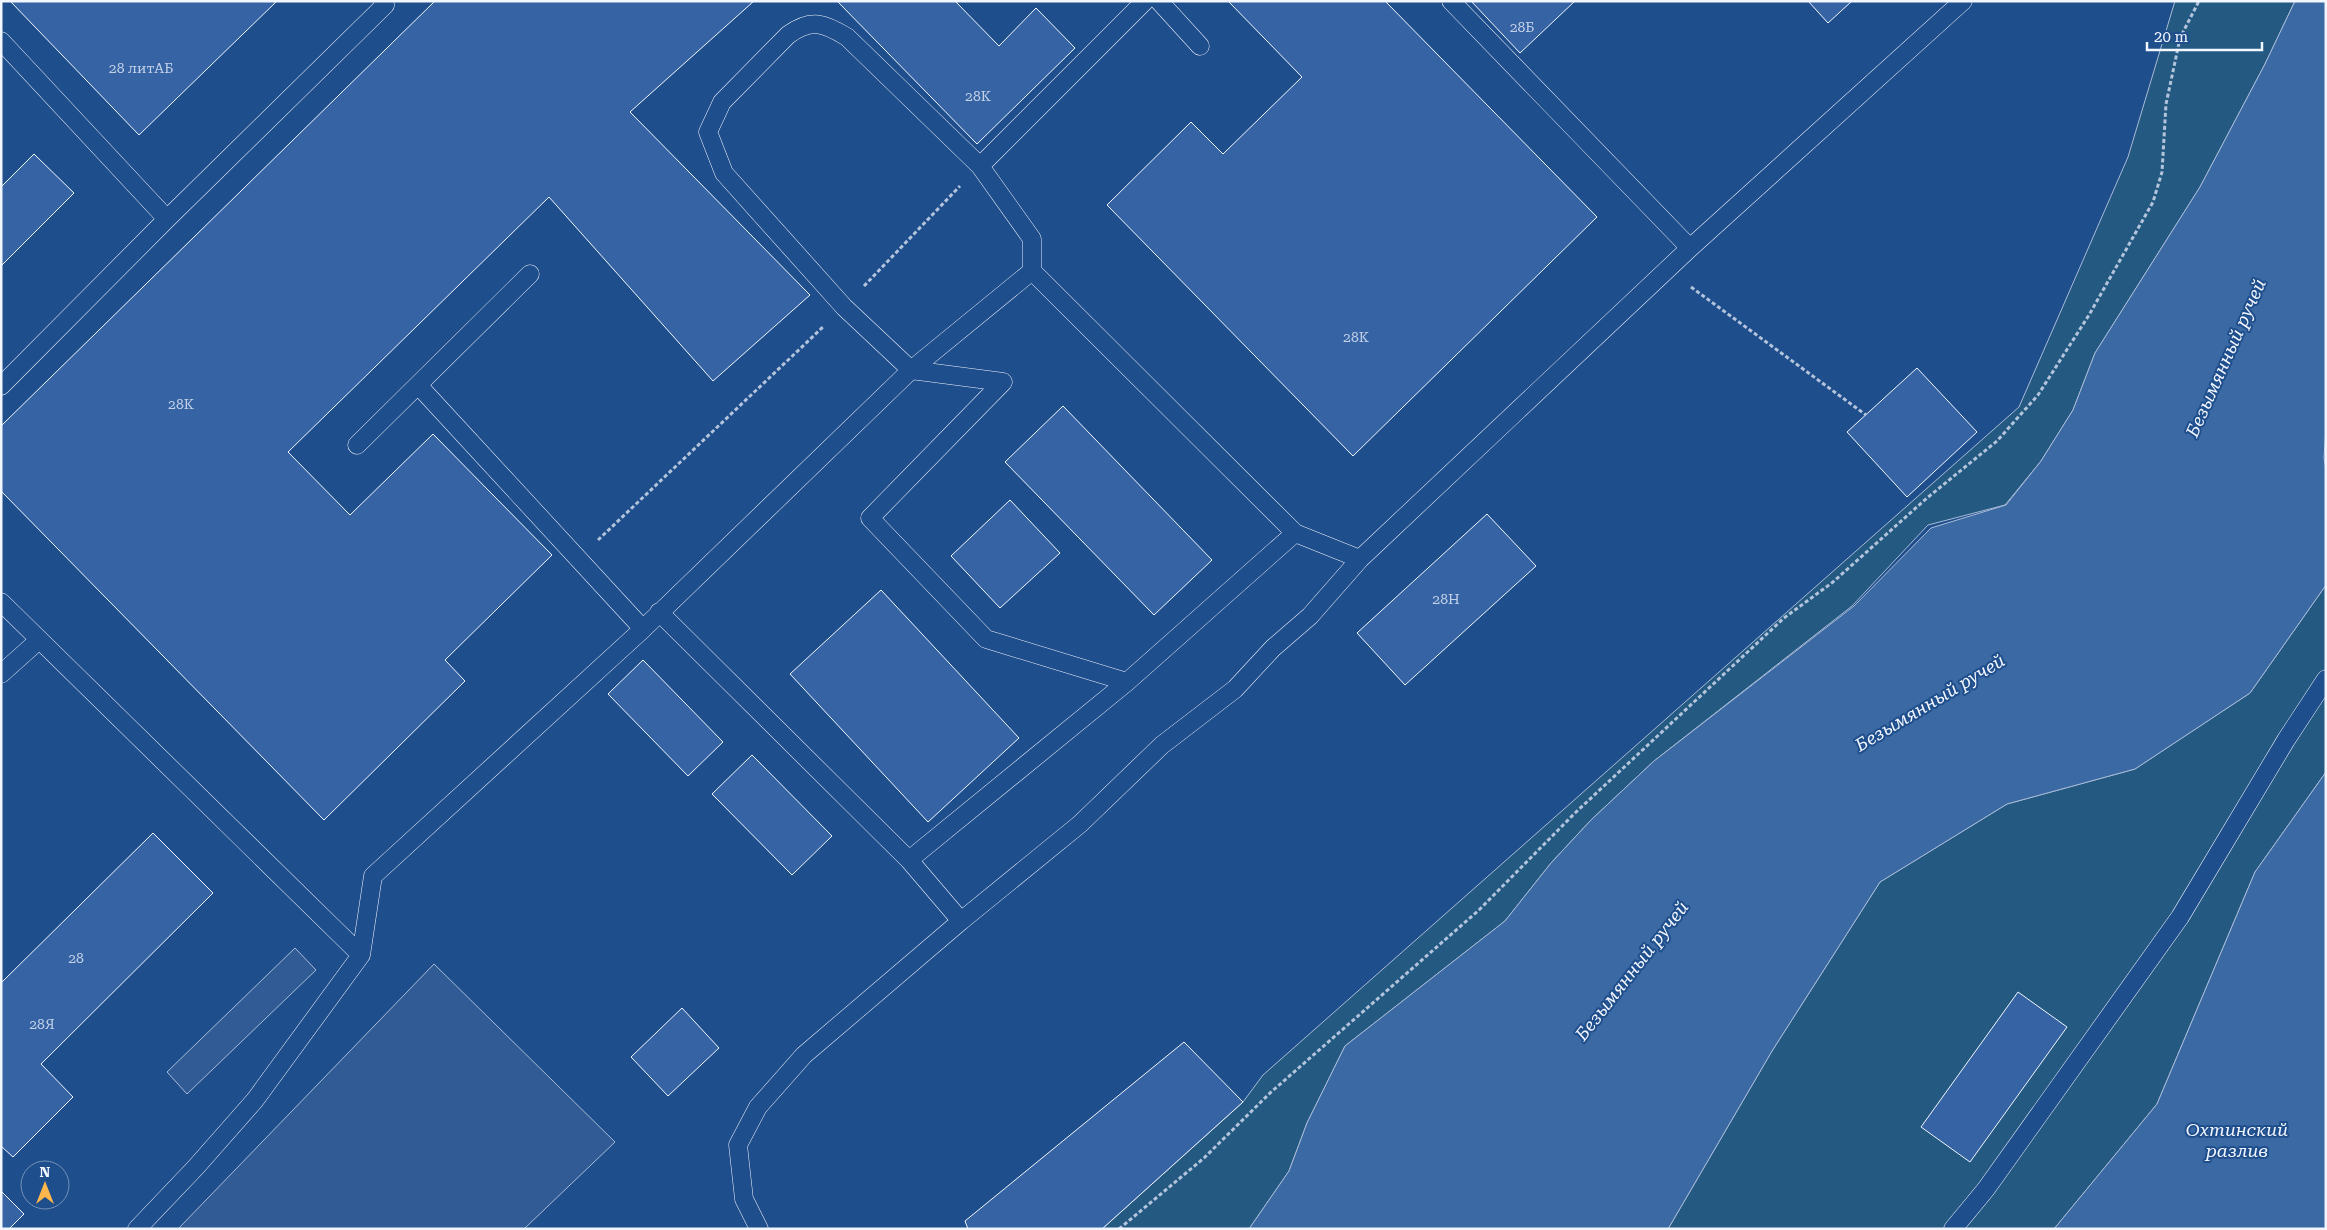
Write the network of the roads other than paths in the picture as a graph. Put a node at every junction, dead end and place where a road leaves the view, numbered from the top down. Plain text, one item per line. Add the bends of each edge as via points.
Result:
1 (1145, 1) edge
2 (1158, 1) edge
3 (1451, 1) edge
4 (1963, 1) edge
5 (386, 2) edge
6 (1, 41) edge
7 (1200, 46) dead end
8 (980, 166) junction
9 (167, 219) junction
10 (1690, 248) junction
11 (1032, 271) junction
12 (530, 274) dead end
13 (911, 370) junction
14 (418, 385) junction
15 (1, 386) edge
16 (357, 445) dead end
17 (1295, 533) junction
18 (1360, 558) junction
19 (1, 602) edge
20 (659, 612) junction
21 (643, 629) junction
22 (39, 640) junction
23 (1, 674) edge
24 (2326, 679) edge
25 (1127, 682) junction
26 (909, 860) junction
27 (961, 921) junction
28 (362, 955) junction
29 (137, 1229) edge
30 (759, 1229) edge
31 (1953, 1229) edge

1 - 8 lane
2 - 7 lane
3 - 10 lane
4 - 10 lane
5 - 9 lane
6 - 9 lane
8 - 11 lane via 1032,239
8 - 13 lane via 847,37 815,23 800,26 788,35 722,102 708,132 724,173 844,307
9 - 15 lane
10 - 18 lane
11 - 13 lane
11 - 17 lane
12 - 14 lane
13 - 20 lane
13 - 25 lane via 1003,382 870,518 986,639
14 - 16 lane
14 - 21 lane
17 - 18 lane
17 - 25 lane
18 - 27 lane via 1310,616 1273,648 1235,689 1162,745 1080,824
19 - 22 lane
20 - 21 lane
20 - 26 lane
21 - 28 lane via 373,876
22 - 23 lane
22 - 28 lane
24 - 31 lane via 2180,917 1986,1189
25 - 26 lane
26 - 27 lane
27 - 30 lane via 804,1055 758,1107 738,1145 744,1199
28 - 29 lane via 255,1100

